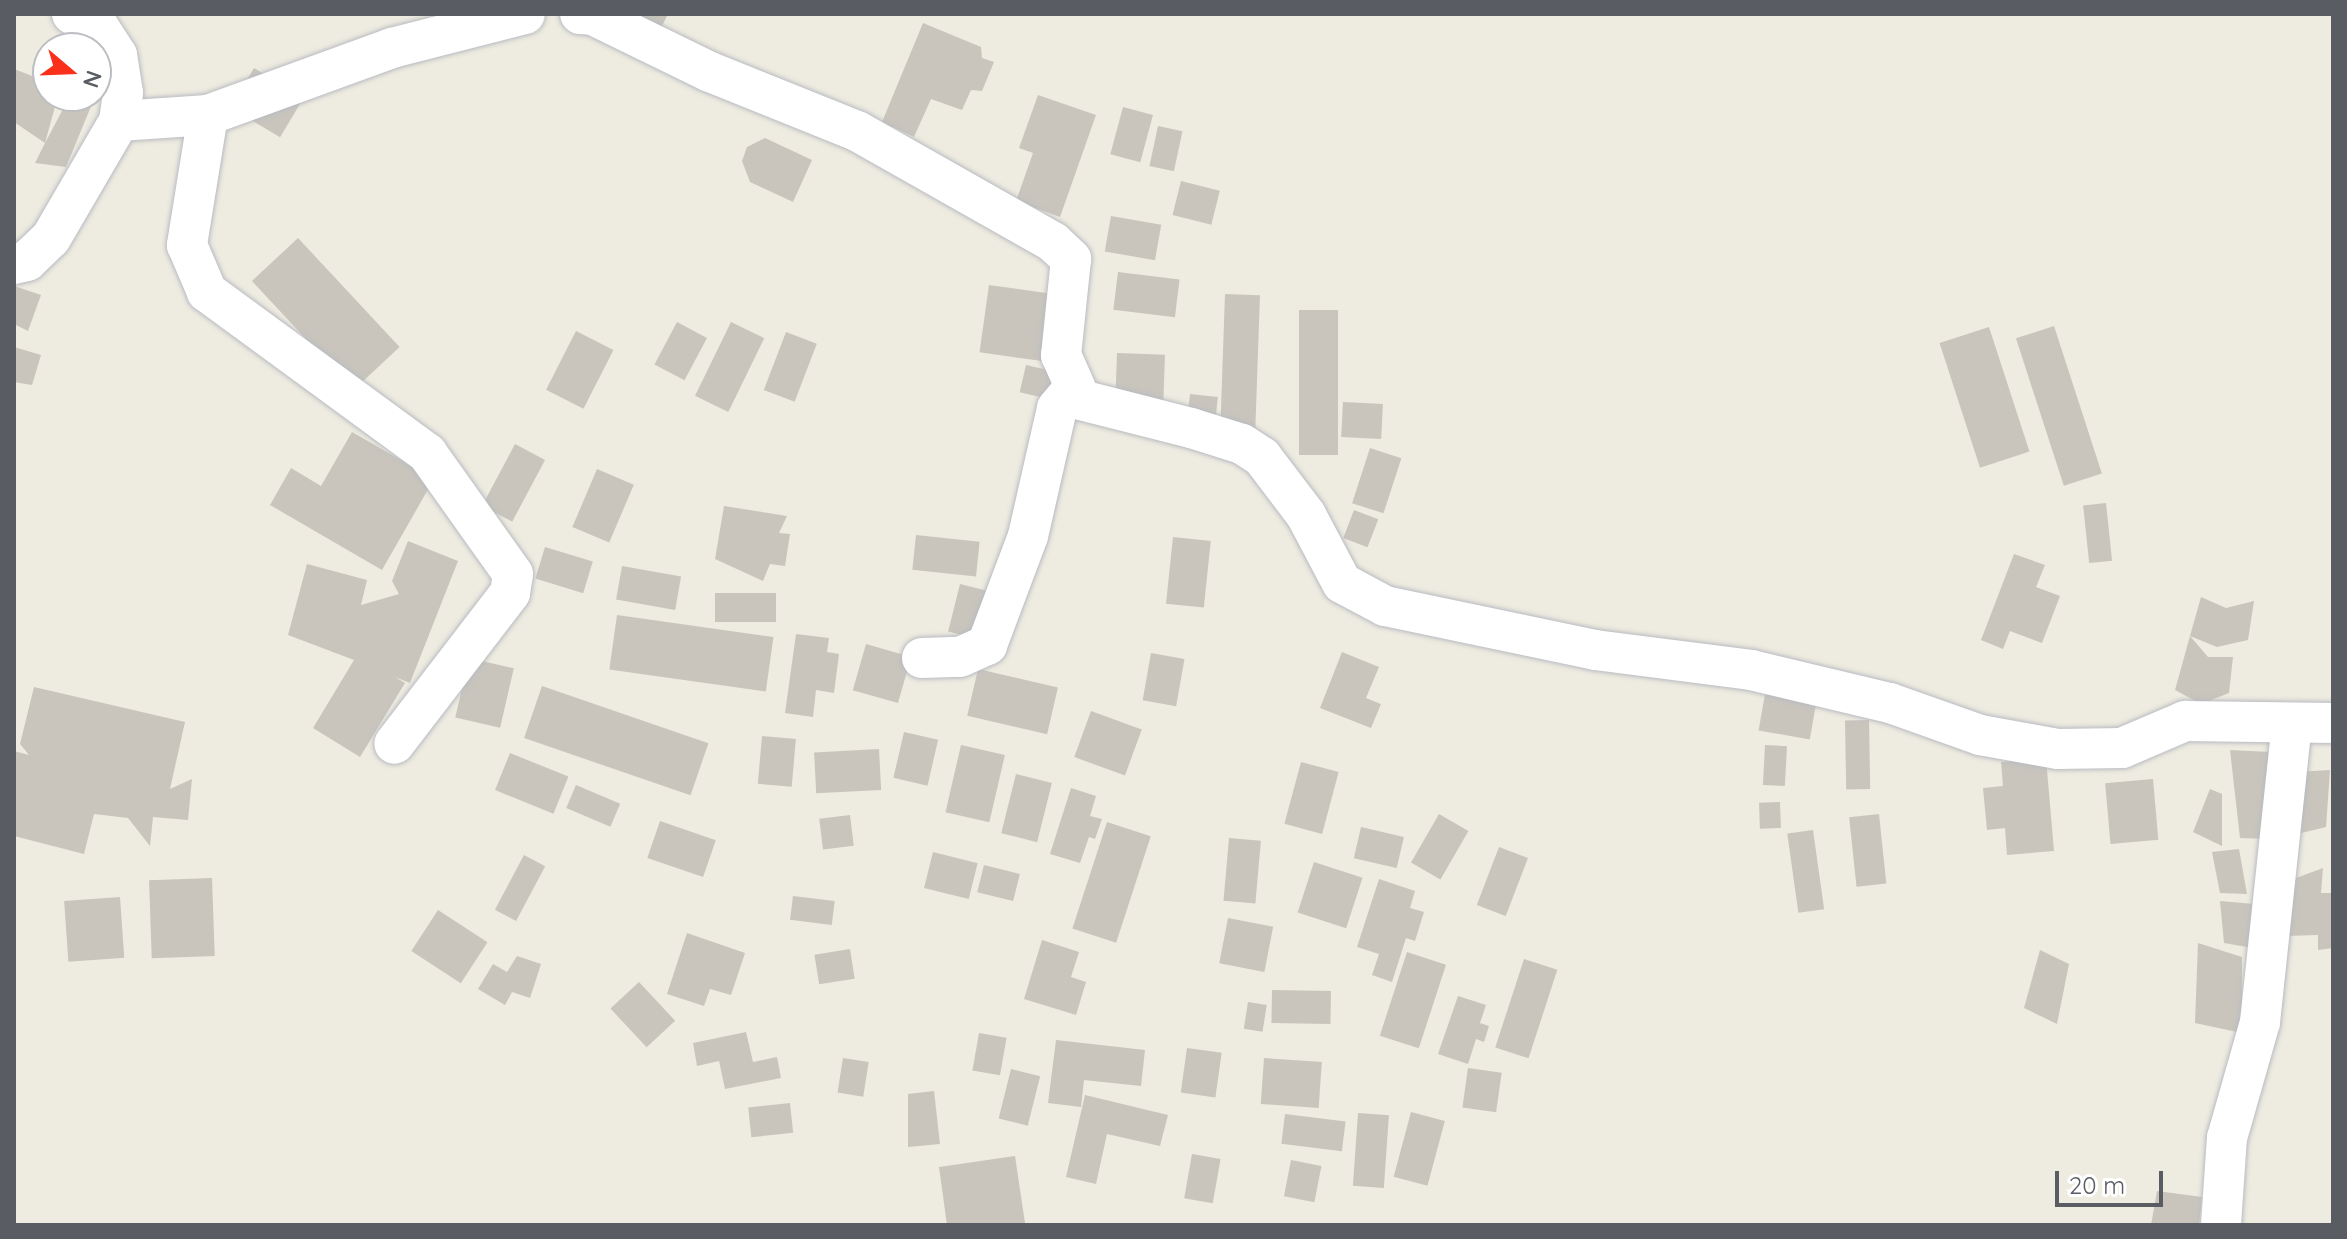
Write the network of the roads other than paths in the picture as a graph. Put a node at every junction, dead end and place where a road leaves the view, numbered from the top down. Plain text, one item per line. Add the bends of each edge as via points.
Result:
1 (72, 14) edge
2 (525, 14) edge
3 (580, 14) edge
4 (208, 115) junction
5 (119, 121) junction
6 (14, 264) edge
7 (1073, 389) junction
8 (922, 658) dead end
9 (2333, 723) edge
10 (2292, 724) junction
11 (394, 744) dead end
12 (2221, 1225) edge

1 - 5 street via 98,26 117,55 123,93
2 - 4 street via 392,48
3 - 7 street via 593,15 710,72 857,131 1063,250 1072,270 1061,355
4 - 5 street
4 - 11 street via 187,245 207,292 427,453 513,574 510,593
5 - 6 street via 51,238 27,261
7 - 8 street via 1057,408 1028,536 987,645 960,657
7 - 10 street via 1092,407 1191,428 1242,444 1262,457 1306,515 1342,583 1385,606 1595,650 1751,670 1890,703 1980,735 2058,749 2122,748 2185,721
9 - 10 street
10 - 12 street via 2260,1022 2227,1138

